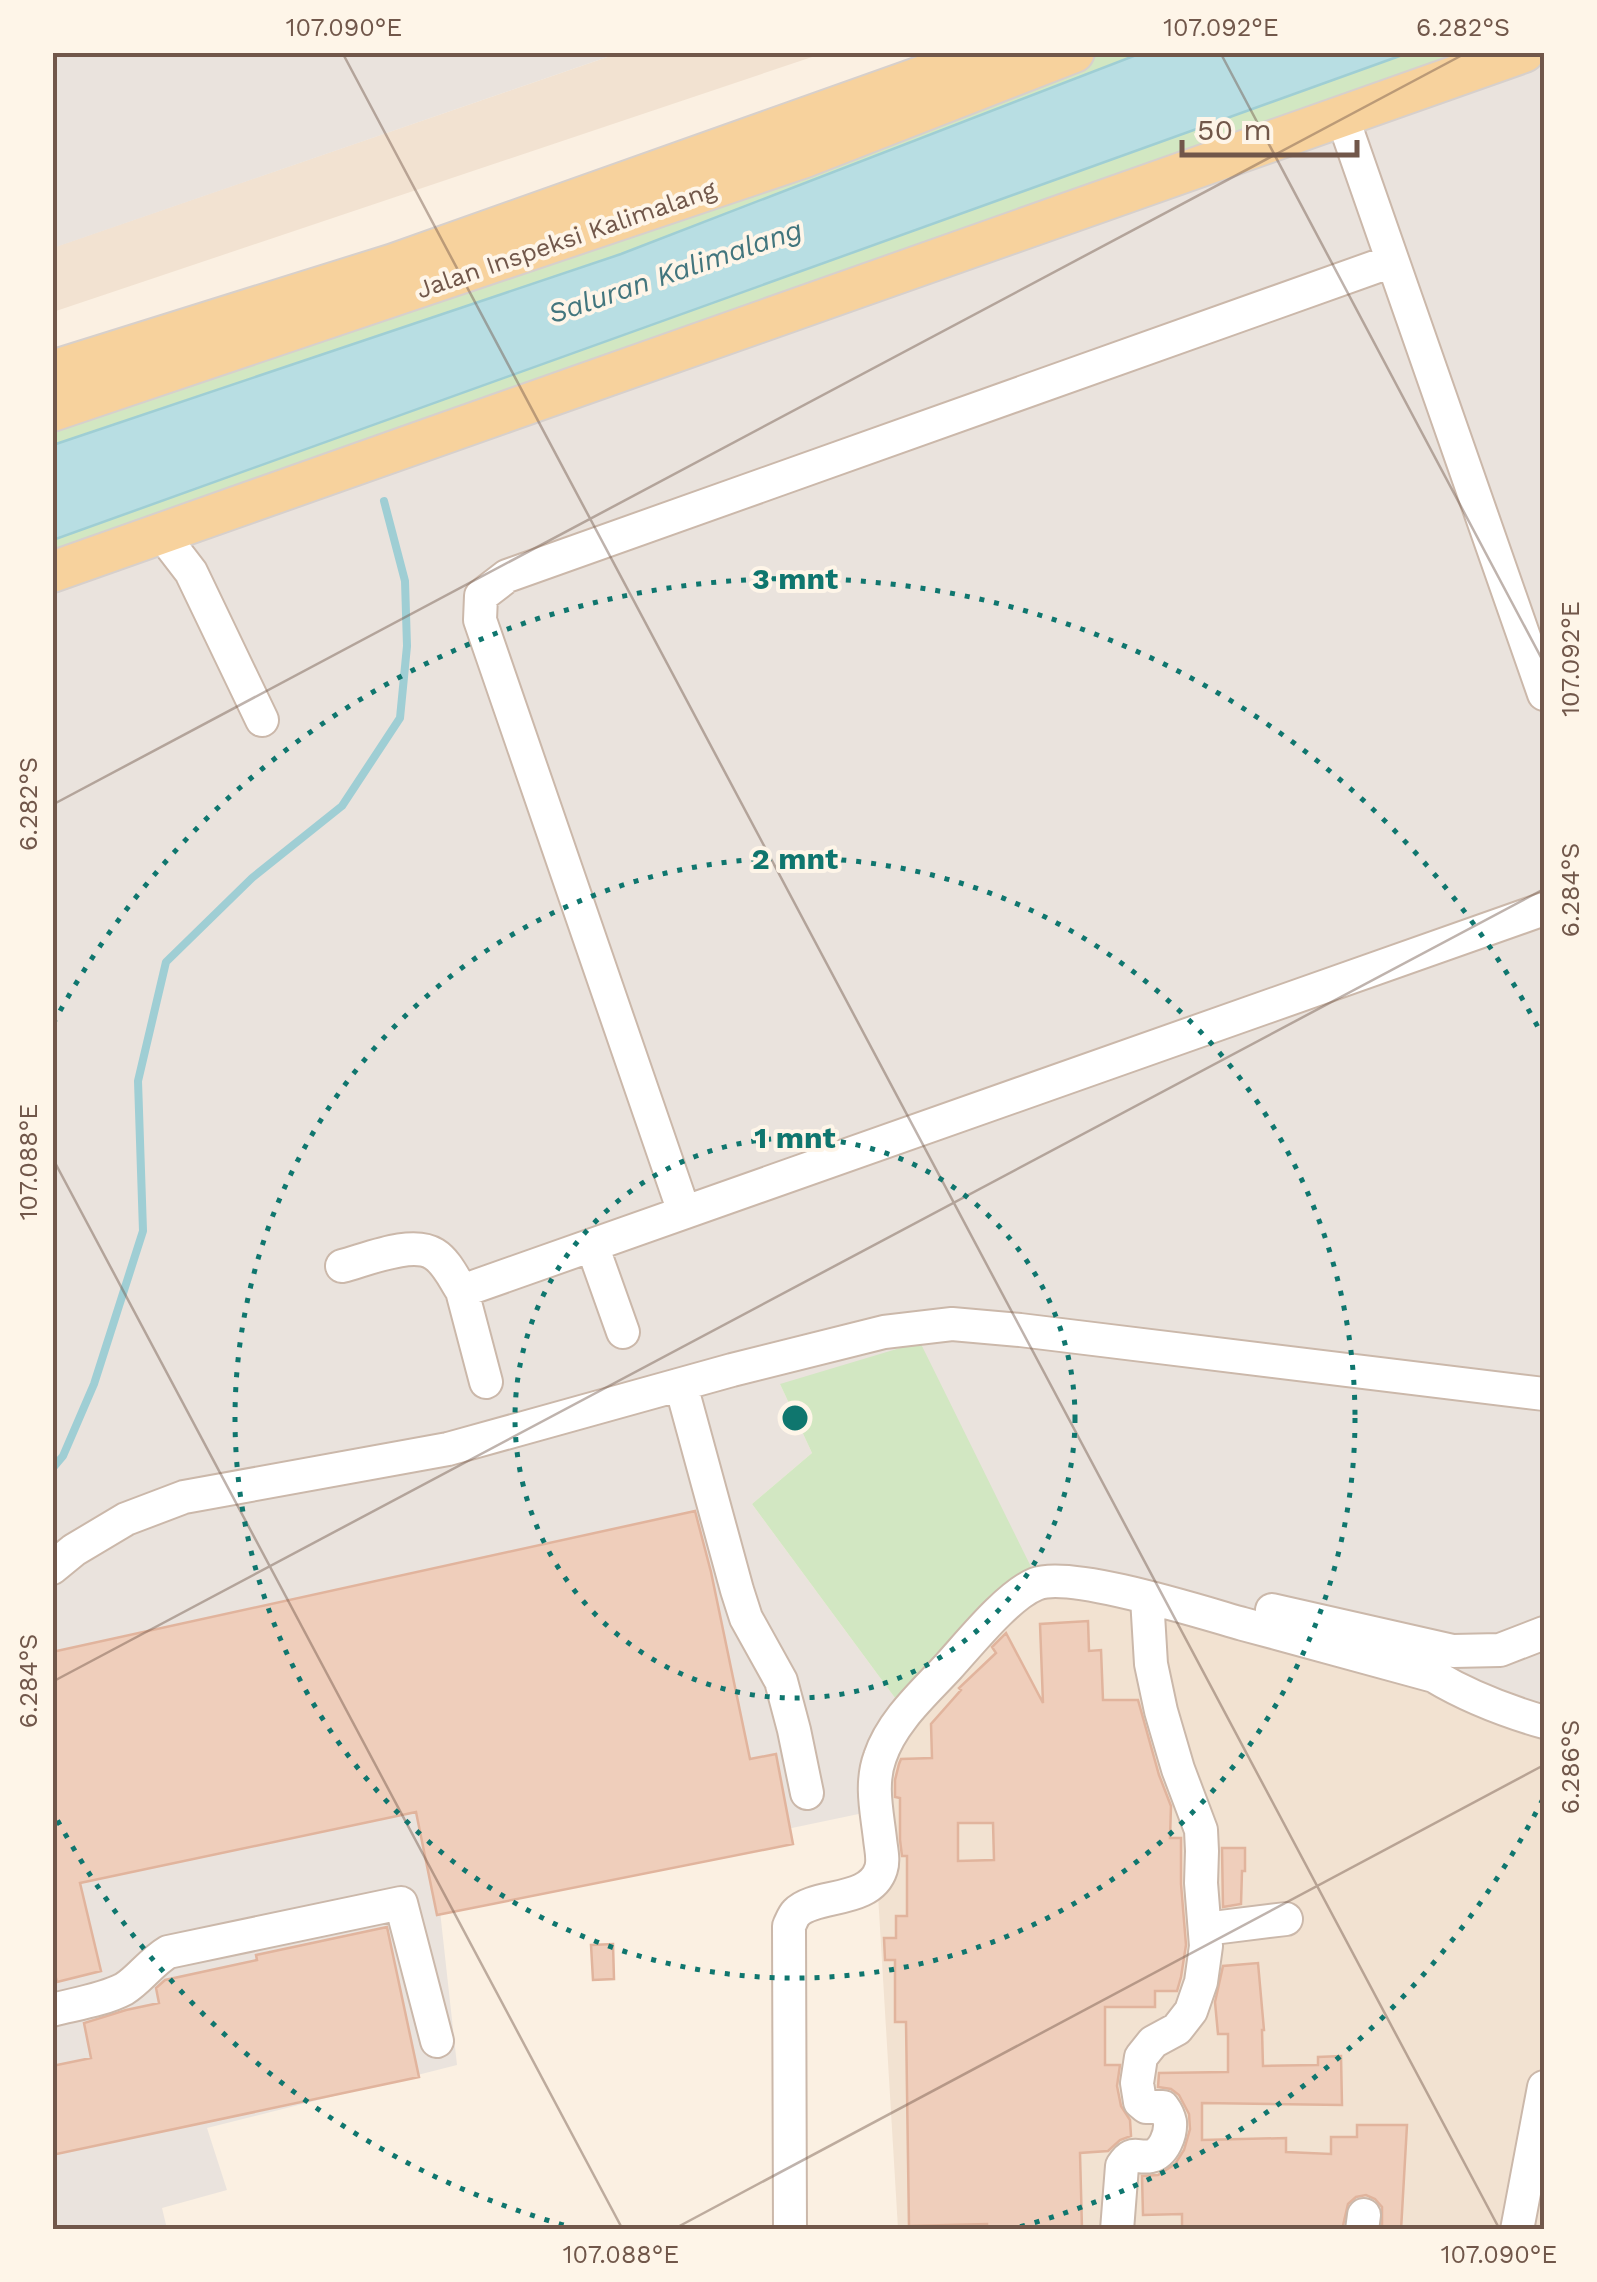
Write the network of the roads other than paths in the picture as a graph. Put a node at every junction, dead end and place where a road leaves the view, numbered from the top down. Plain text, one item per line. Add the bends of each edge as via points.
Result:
1 (991, 52) edge
2 (1524, 52) edge
3 (1055, 56) edge
4 (1342, 116) junction
5 (798, 141) junction
6 (1392, 261) junction
7 (399, 279) junction
8 (52, 371) edge
9 (52, 412) edge
10 (161, 533) junction
11 (52, 572) edge
12 (1544, 694) edge
13 (262, 720) dead end
14 (1544, 909) edge
15 (684, 1212) junction
16 (592, 1245) junction
17 (342, 1266) dead end
18 (462, 1292) junction
19 (623, 1332) dead end
20 (486, 1382) dead end
21 (681, 1386) junction
22 (1544, 1394) edge
23 (1040, 1558) dead end
24 (52, 1568) edge
25 (1147, 1598) junction
26 (1544, 1633) edge
27 (1544, 1722) edge
28 (806, 1794) dead end
29 (1286, 1919) dead end
30 (1204, 1929) junction
31 (52, 2010) edge
32 (437, 2041) dead end
33 (1544, 2088) edge
34 (790, 2230) edge
35 (1118, 2230) edge
36 (1517, 2230) edge

1 - 5 main road, Jalan Inspeksi Kalimalang
2 - 4 main road
3 - 5 main road, Jalan Inspeksi Kalimalang
4 - 6 street
4 - 10 main road
5 - 7 main road, Jalan Inspeksi Kalimalang
6 - 12 street
6 - 15 street via 507,576 481,596 480,620
7 - 8 main road, Jalan Inspeksi Kalimalang
7 - 9 main road, Jalan Inspeksi Kalimalang
10 - 11 main road
10 - 13 street via 191,572
14 - 15 street
15 - 16 street
16 - 18 street
16 - 19 street
17 - 18 street via 422,1248 436,1254
18 - 20 street
21 - 22 street via 884,1332 952,1324
21 - 24 street via 448,1449 184,1497 126,1519
21 - 28 street via 746,1618 781,1681
23 - 26 street via 1453,1651 1500,1650
25 - 27 street via 1434,1676
25 - 30 street via 1160,1711 1200,1830
25 - 34 street via 1072,1582 1036,1584 980,1632 891,1732 874,1790 880,1871 854,1893 806,1906 789,1926
29 - 30 street
30 - 35 street via 1202,1982 1192,2012 1142,2057 1140,2102 1164,2106 1170,2124 1157,2154 1133,2156 1122,2166
31 - 32 street via 120,1991 168,1952 402,1903
33 - 36 street

